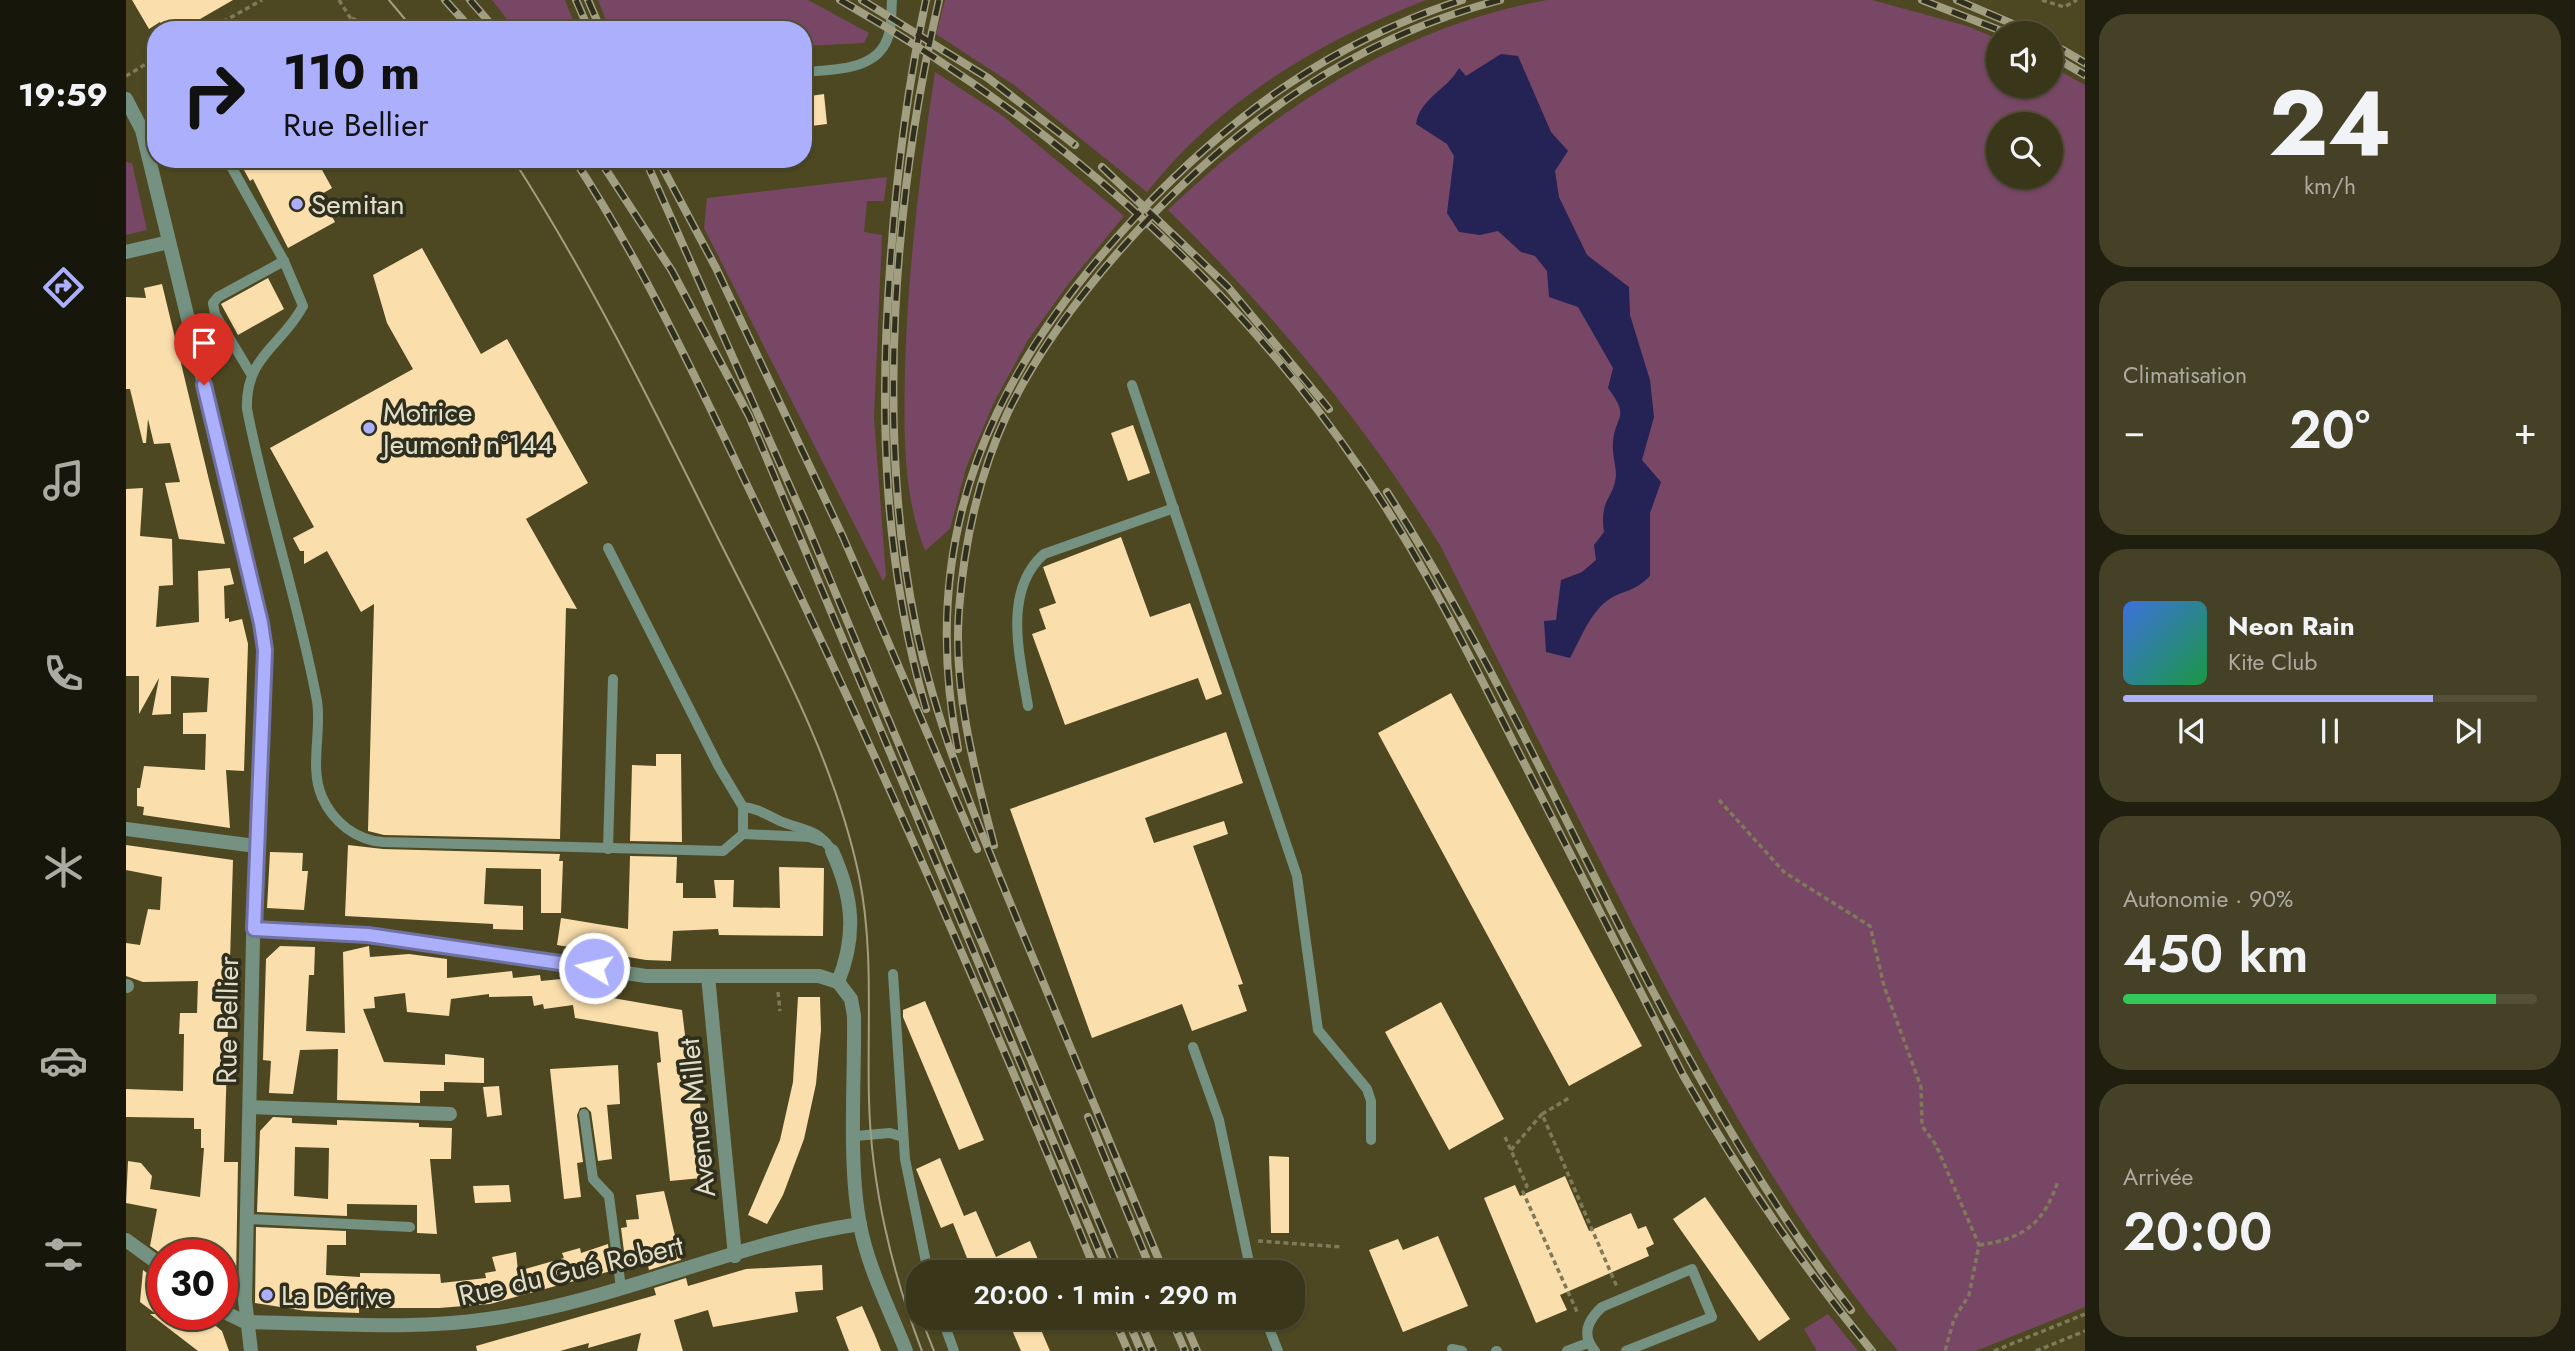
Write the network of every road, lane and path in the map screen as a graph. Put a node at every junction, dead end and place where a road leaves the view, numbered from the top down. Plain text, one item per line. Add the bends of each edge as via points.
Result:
1 (262, 0) edge
2 (339, 0) edge
3 (892, 0) edge
4 (2042, 0) edge
5 (2077, 0) edge
6 (350, 16) junction
7 (224, 21) edge
8 (353, 21) edge
9 (359, 21) edge
10 (147, 63) edge
11 (812, 71) edge
12 (126, 76) edge
13 (129, 103) edge
14 (147, 128) edge
15 (142, 130) junction
16 (147, 151) edge
17 (151, 168) edge
18 (232, 168) edge
19 (169, 242) junction
20 (126, 252) edge
21 (284, 261) junction
22 (251, 374) junction
23 (1132, 385) dead end
24 (1174, 509) junction
25 (608, 548) dead end
26 (613, 679) dead end
27 (1028, 706) dead end
28 (1719, 800) dead end
29 (743, 807) junction
30 (126, 830) edge
31 (743, 834) junction
32 (256, 846) junction
33 (608, 849) junction
34 (832, 851) junction
35 (254, 929) junction
36 (893, 974) dead end
37 (708, 976) junction
38 (838, 982) junction
39 (1193, 1047) dead end
40 (1571, 1097) dead end
41 (250, 1107) junction
42 (450, 1114) dead end
43 (584, 1114) dead end
44 (1542, 1114) junction
45 (855, 1136) junction
46 (903, 1137) junction
47 (1505, 1137) dead end
48 (1371, 1140) dead end
49 (1511, 1150) junction
50 (2058, 1181) dead end
51 (248, 1219) junction
52 (860, 1224) junction
53 (410, 1227) dead end
54 (126, 1240) edge
55 (1242, 1240) junction
56 (1979, 1245) junction
57 (1342, 1247) dead end
58 (147, 1255) edge
59 (735, 1256) junction
60 (925, 1260) edge
61 (1248, 1260) edge
62 (621, 1288) junction
63 (1622, 1298) junction
64 (2085, 1314) edge
65 (238, 1319) edge
66 (245, 1322) junction
67 (1589, 1324) junction
68 (946, 1330) edge
69 (1270, 1330) edge
70 (2085, 1331) edge
71 (1591, 1347) edge
72 (251, 1351) edge
73 (906, 1351) edge
74 (954, 1351) edge
75 (1278, 1351) edge
76 (1567, 1351) edge
77 (1626, 1351) edge
78 (1945, 1351) edge
79 (1994, 1351) edge
80 (2036, 1351) edge

1 - 7 path
2 - 6 path
3 - 11 lane via 887,42 880,52 854,66
4 - 5 path via 2064,7
6 - 8 path
6 - 9 path
10 - 12 path
13 - 15 street, Rue Bellier
14 - 15 lane
15 - 16 street, Rue Bellier
17 - 19 street, Rue Bellier
18 - 21 lane
19 - 20 street
19 - 32 street, Rue Bellier via 265,650
21 - 22 lane via 303,306
21 - 22 lane via 213,303
22 - 33 lane via 247,410 315,692 317,776 330,811 351,831 375,841
23 - 24 lane
24 - 27 lane via 1044,554 1030,566 1023,579 1018,624
24 - 48 lane via 1297,876 1318,1030 1367,1088
25 - 29 lane
26 - 33 lane
28 - 56 path via 1784,872 1870,926 1884,986 1921,1087 1922,1126 1936,1145
29 - 31 lane
29 - 34 lane via 812,830
30 - 32 street
31 - 33 lane via 723,851
31 - 34 lane via 809,837
32 - 35 street, Rue Bellier
34 - 38 street via 852,927 849,953
35 - 37 street via 368,935 646,976
35 - 41 street, Rue Bellier
36 - 46 lane
37 - 38 street via 819,976
37 - 59 street, Avenue Millet
38 - 45 street via 851,999 854,1016
39 - 55 lane via 1219,1120
40 - 44 path
41 - 42 street
41 - 51 street, Rue Bellier
43 - 62 lane via 593,1180 609,1196
44 - 49 path
44 - 63 path
45 - 46 lane via 890,1133
45 - 52 street
46 - 60 lane via 909,1191
47 - 49 path
49 - 67 path via 1527,1186 1524,1192 1579,1318
50 - 56 path via 2050,1206 2027,1230
51 - 53 lane
51 - 66 street, Rue Bellier
52 - 59 street, Rue du Gué Robert
52 - 73 street
54 - 58 street
55 - 57 path
55 - 61 lane
56 - 78 path via 1969,1295 1954,1319
59 - 62 street, Rue du Gué Robert
62 - 66 street, Rue du Gué Robert via 496,1318 443,1324
63 - 67 lane via 1602,1307
63 - 77 lane via 1692,1269 1712,1317
64 - 79 path
65 - 66 street
66 - 72 street, Rue Bellier
67 - 71 lane
68 - 74 lane
69 - 75 lane
70 - 80 path
71 - 76 lane

